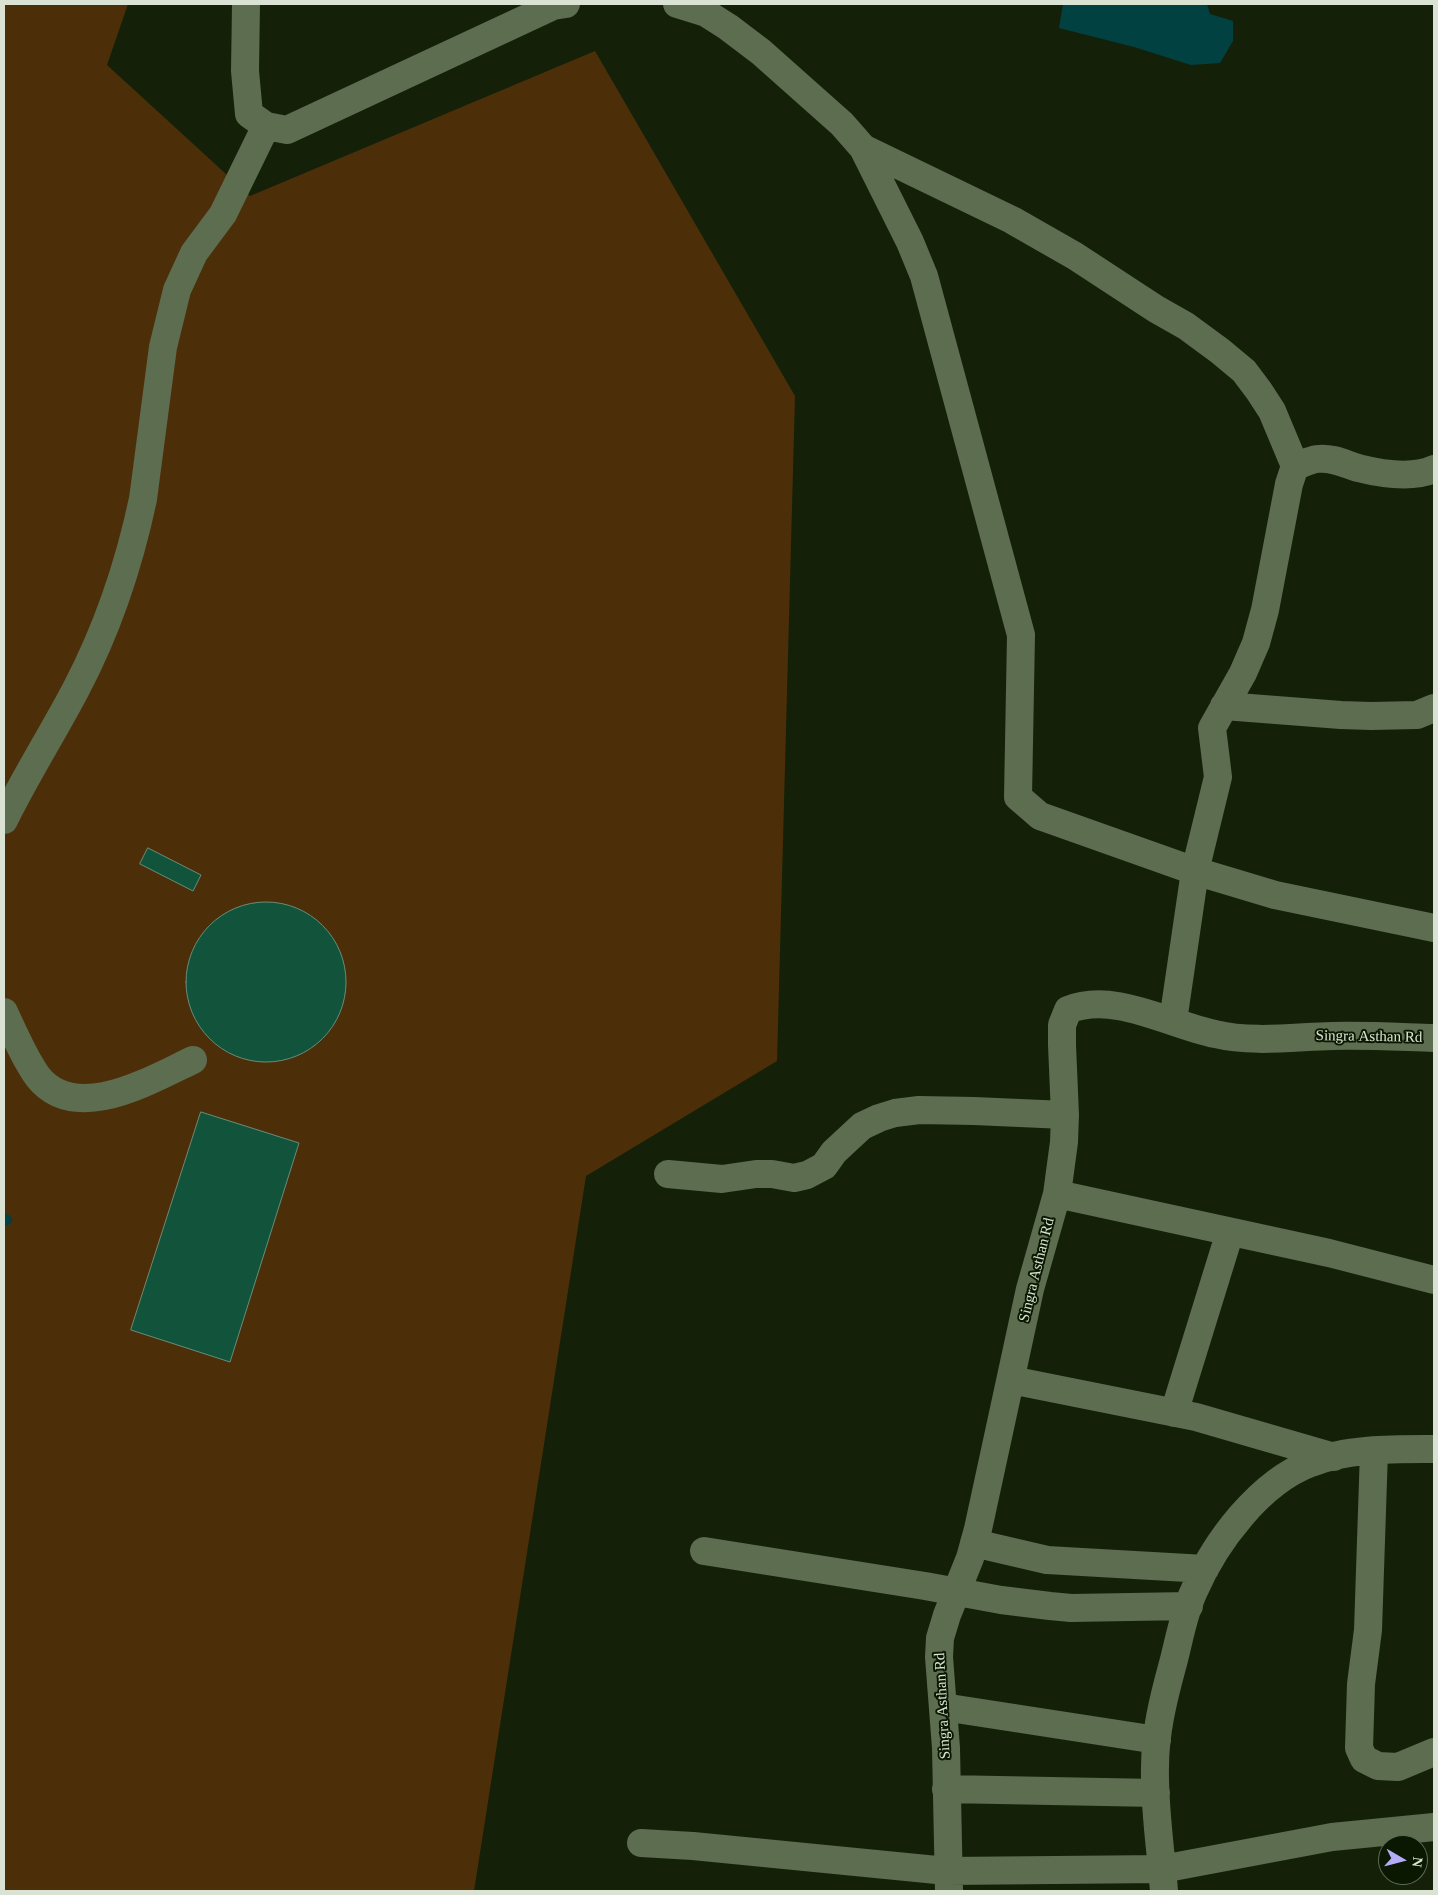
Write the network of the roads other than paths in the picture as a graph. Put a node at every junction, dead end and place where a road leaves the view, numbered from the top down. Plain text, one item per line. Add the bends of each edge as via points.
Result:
1 (246, 4) edge
2 (566, 4) edge
3 (677, 4) edge
4 (266, 126) junction
5 (863, 148) junction
6 (1295, 466) junction
7 (1434, 469) edge
8 (1224, 706) junction
9 (1434, 708) edge
10 (4, 820) edge
11 (1195, 871) junction
12 (1434, 928) edge
13 (4, 1012) edge
14 (1173, 1021) junction
15 (1434, 1038) edge
16 (193, 1060) dead end
17 (1065, 1115) junction
18 (668, 1174) dead end
19 (1057, 1194) junction
20 (1230, 1232) junction
21 (1434, 1280) edge
22 (1011, 1380) junction
23 (1174, 1412) junction
24 (1434, 1449) edge
25 (1374, 1451) junction
26 (1334, 1457) junction
27 (974, 1543) junction
28 (704, 1551) dead end
29 (1205, 1569) junction
30 (957, 1591) junction
31 (1189, 1606) junction
32 (944, 1707) junction
33 (1157, 1740) junction
34 (1434, 1752) edge
35 (946, 1789) junction
36 (1156, 1793) junction
37 (1434, 1827) edge
38 (641, 1843) dead end
39 (1163, 1880) edge
40 (948, 1881) edge

1 - 4 street via 245,71 249,114
2 - 4 street via 553,6 287,130
3 - 5 street via 706,13 761,52 842,124
4 - 10 street via 223,214 194,253 177,290 163,347 138,523 104,629 76,690
5 - 6 street via 1012,220 1186,326 1244,371 1272,411
5 - 11 street via 924,276 1022,634 1018,797 1040,816
6 - 7 street via 1317,459 1337,460 1386,473 1426,473
6 - 8 street via 1266,610 1243,673
8 - 9 street via 1380,716 1417,715
8 - 11 street via 1212,728 1218,777
11 - 12 street via 1275,895
11 - 14 street
13 - 16 street via 39,1078 62,1094 97,1098 128,1090
14 - 15 street, Singra Asthan Rd via 1216,1035 1238,1037
14 - 17 street, Singra Asthan Rd via 1150,1012 1122,1008 1080,1006 1068,1010 1062,1025
17 - 18 street via 919,1110 895,1113 862,1126 824,1166 807,1175 794,1178 756,1174 722,1179
17 - 19 street, Singra Asthan Rd
19 - 20 street
19 - 22 street, Singra Asthan Rd via 1030,1289
20 - 21 street
20 - 23 street
22 - 23 street
22 - 27 street, Singra Asthan Rd
23 - 26 street
24 - 25 street
25 - 26 street
25 - 34 street via 1368,1630 1361,1684 1359,1748 1364,1759 1378,1766 1398,1767
26 - 29 street via 1312,1462 1283,1476 1247,1509
27 - 29 street via 1047,1560
27 - 30 street, Singra Asthan Rd
28 - 30 street
29 - 31 street
30 - 31 street via 1071,1608
30 - 32 street, Singra Asthan Rd via 940,1638
31 - 33 street via 1160,1714
32 - 33 street
32 - 35 street, Singra Asthan Rd
33 - 36 street
35 - 36 street
35 - 40 street, Singra Asthan Rd
36 - 39 street
37 - 39 street via 1332,1837
38 - 40 street via 782,1854
39 - 40 street

